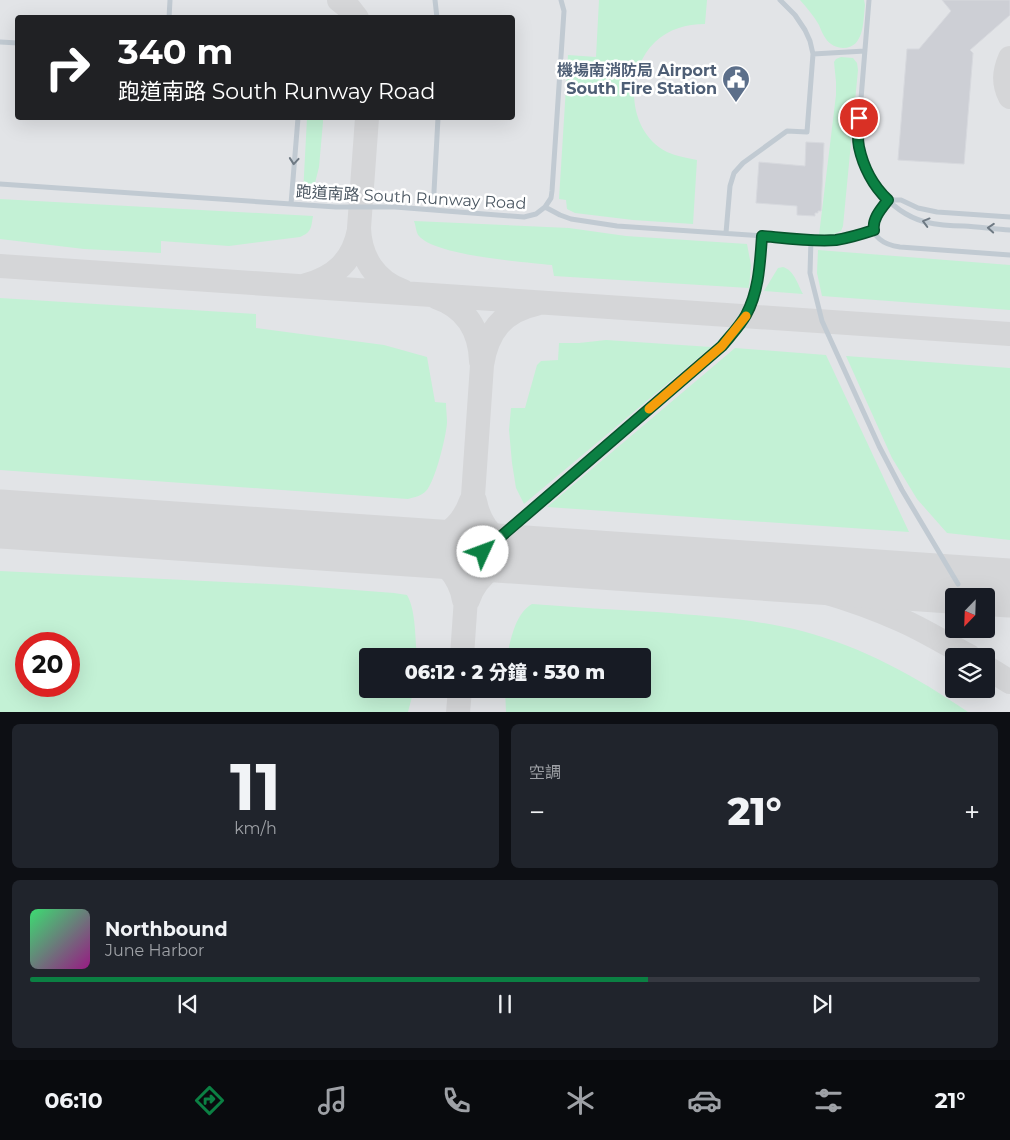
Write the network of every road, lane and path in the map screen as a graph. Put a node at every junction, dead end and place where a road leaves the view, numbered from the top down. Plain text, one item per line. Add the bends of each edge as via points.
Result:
1 (170, 0) edge
2 (435, 0) edge
3 (561, 0) edge
4 (780, 0) edge
5 (869, 0) edge
6 (169, 15) edge
7 (437, 15) edge
8 (1, 42) edge
9 (15, 43) edge
10 (865, 51) junction
11 (813, 54) junction
12 (298, 120) edge
13 (438, 120) edge
14 (0, 184) edge
15 (888, 200) junction
16 (290, 204) junction
17 (545, 208) junction
18 (433, 210) junction
19 (1010, 217) edge
20 (874, 230) junction
21 (1010, 230) edge
22 (726, 233) junction
23 (762, 236) junction
24 (811, 240) junction
25 (1010, 255) edge
26 (483, 552) dead end
27 (958, 584) dead end

1 - 6 lane
2 - 7 lane
3 - 17 lane via 564,11 552,191
4 - 11 lane via 805,30
5 - 10 lane
8 - 9 lane
10 - 11 lane
10 - 15 lane via 859,148 869,176
11 - 22 lane via 807,132 787,131 734,173
12 -> 16 lane
13 - 18 lane
14 - 16 lane, 跑道南路 South Runway Road
15 - 19 lane via 901,200 937,212
15 - 20 lane via 876,218
21 -> 15 lane via 926,222 904,214
16 - 18 lane, 跑道南路 South Runway Road
17 - 18 lane, 跑道南路 South Runway Road via 524,216
17 - 22 lane, 跑道南路 South Runway Road via 580,221 634,228
20 - 24 lane, 跑道南路 South Runway Road via 841,239
20 - 25 lane via 882,242 893,246
22 - 23 lane, 跑道南路 South Runway Road
23 - 24 lane, 跑道南路 South Runway Road
23 - 26 lane via 756,290 746,316 722,346
24 - 27 lane via 810,273 822,322 879,446

